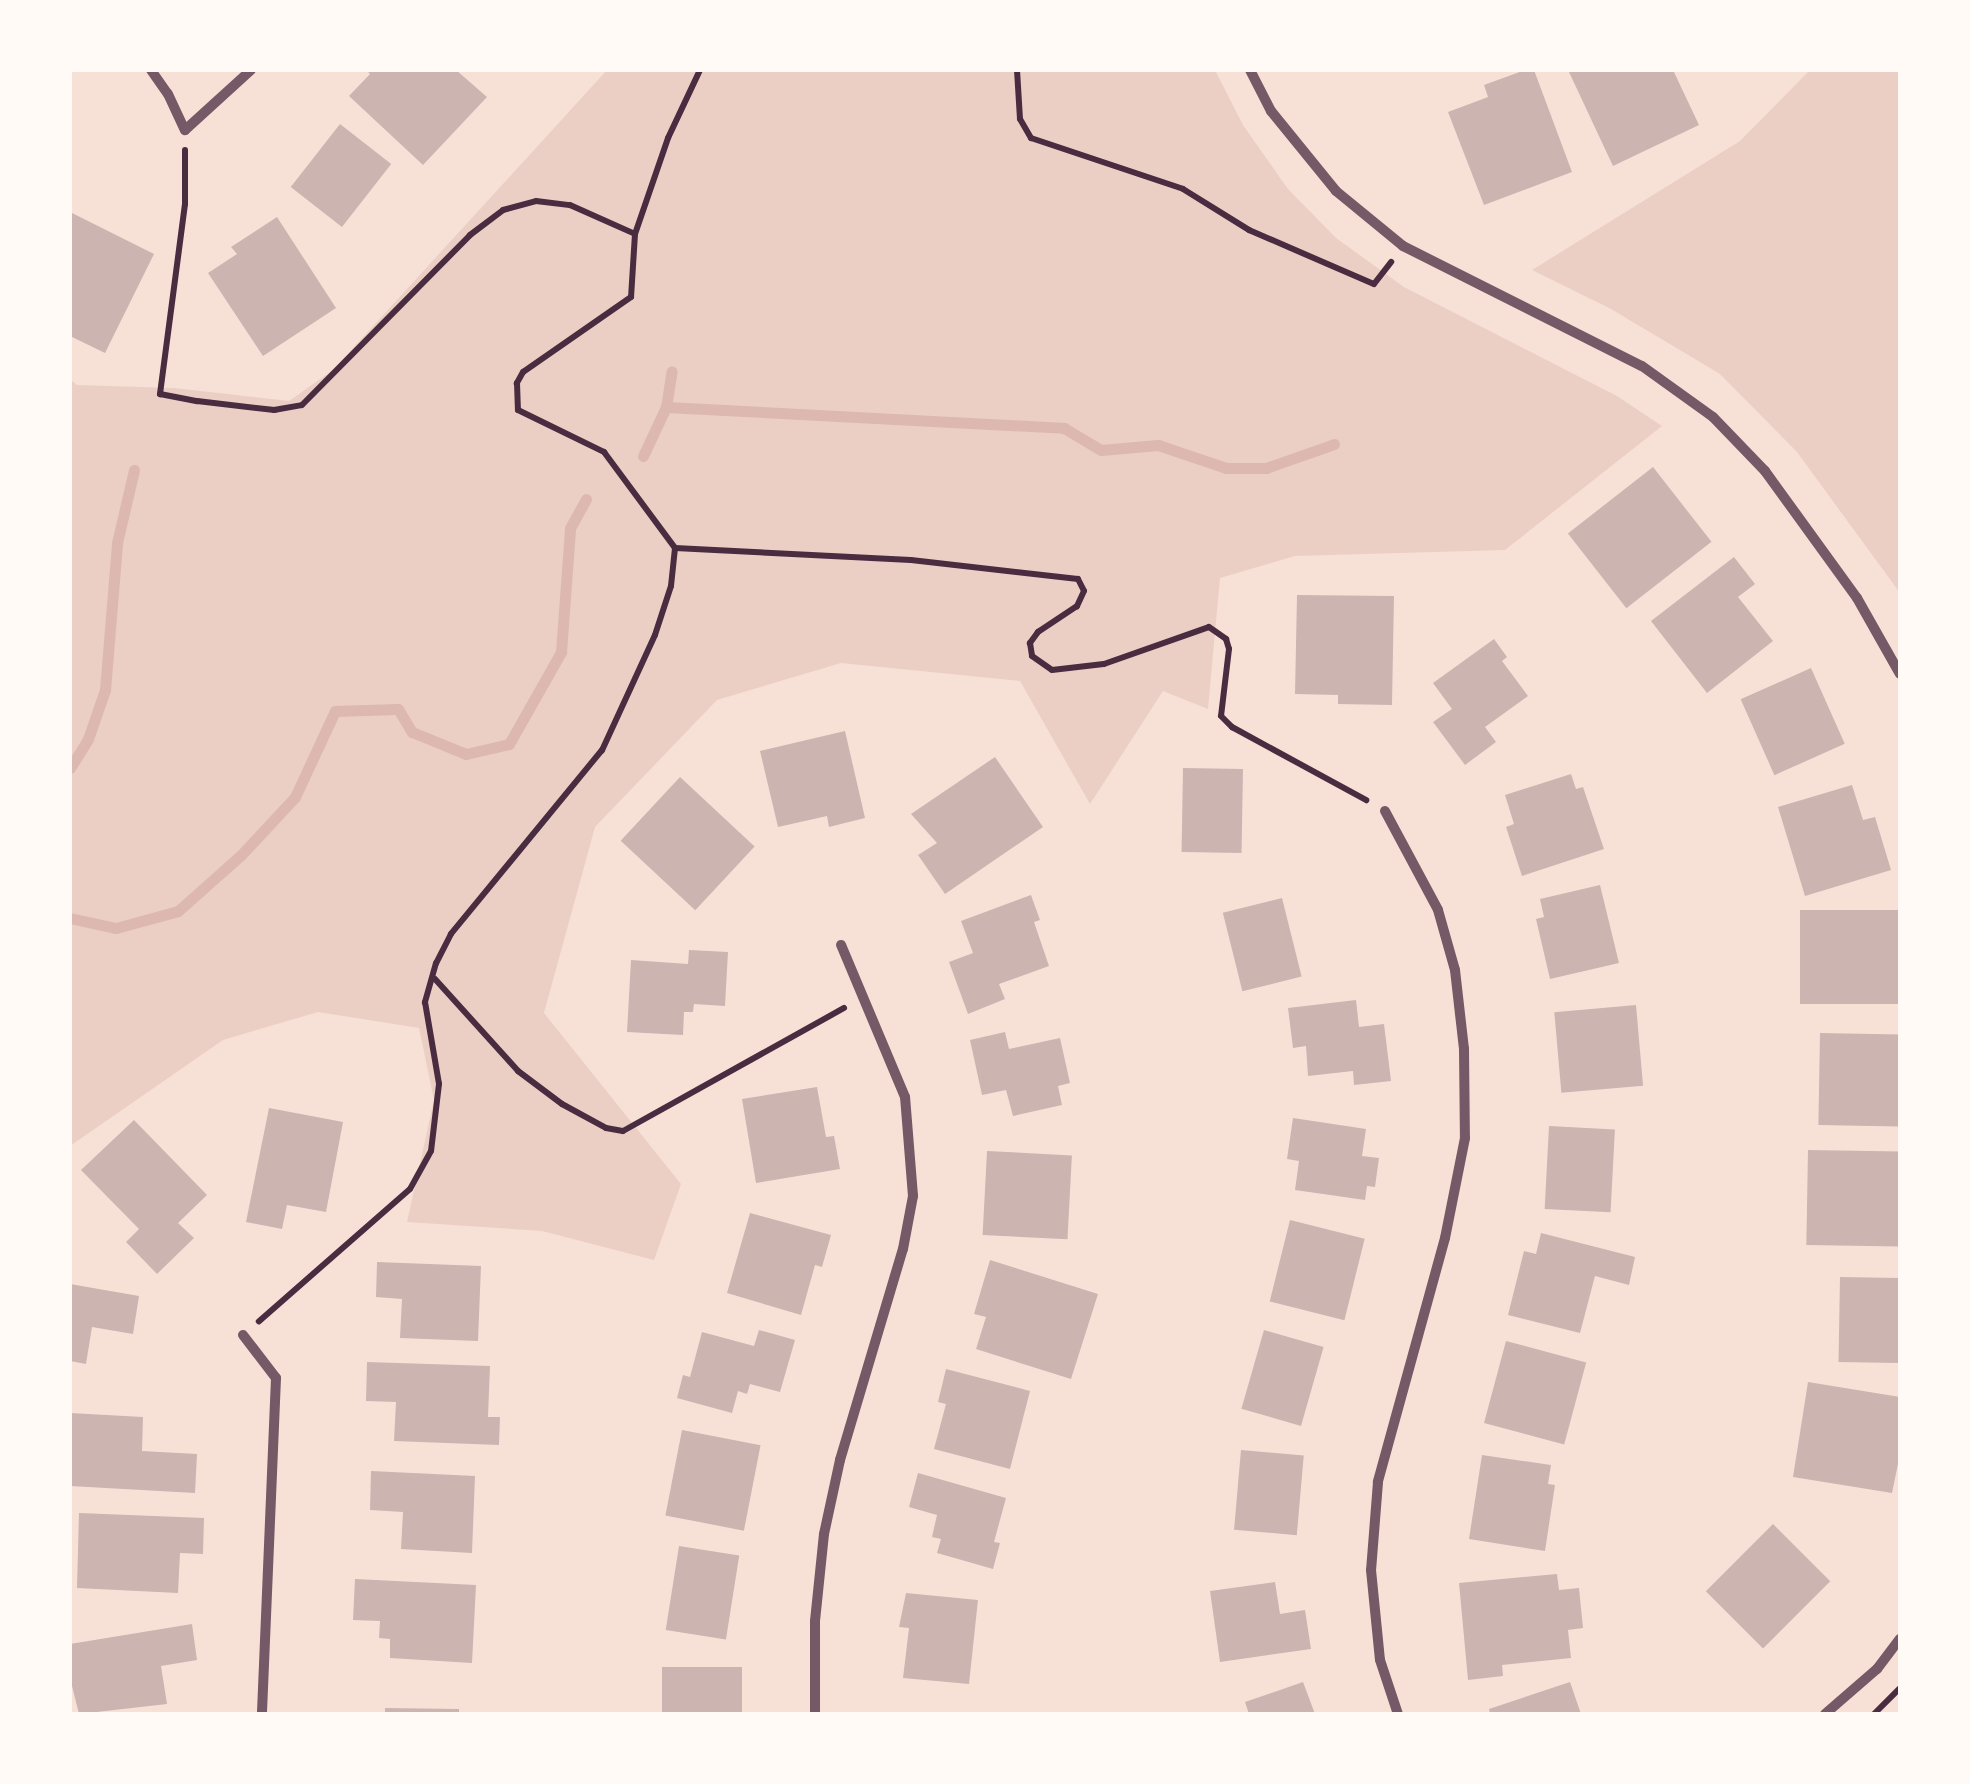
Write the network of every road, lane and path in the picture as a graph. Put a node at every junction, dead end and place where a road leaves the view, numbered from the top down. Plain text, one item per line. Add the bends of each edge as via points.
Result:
1 (150, 70) edge
2 (251, 70) edge
3 (700, 70) edge
4 (1017, 70) edge
5 (1251, 70) edge
6 (184, 130) junction
7 (635, 234) junction
8 (1374, 284) dead end
9 (675, 548) junction
10 (1900, 674) edge
11 (1385, 811) joint
12 (841, 945) dead end
13 (435, 979) junction
14 (863, 999) junction
15 (244, 1335) joint
16 (1900, 1639) edge
17 (1900, 1688) edge
18 (262, 1714) edge
19 (815, 1714) edge
20 (1398, 1714) edge
21 (1826, 1714) edge
22 (1874, 1714) edge

1 - 6 street
2 - 6 street
3 - 7 path
4 - 8 path via 1020,119 1030,138 1184,189 1250,230
5 - 10 street via 1271,111 1336,191 1403,246 1642,366 1713,417 1765,471 1857,598
6 - 7 path via 185,204 160,394 274,410 302,405 470,235 503,210 536,201 570,206
7 - 9 path via 631,297 524,372 518,410 604,452
9 - 11 path via 911,560 1078,579 1084,591 1077,606 1030,643 1040,666 1052,670 1104,664 1209,627 1229,649 1220,716
9 - 13 path via 671,586 654,635 602,750 451,934
11 - 20 street via 1438,910 1456,970 1464,1050 1465,1138 1445,1238 1378,1482 1371,1570 1380,1660
12 - 14 street
13 - 14 path via 518,1071 562,1104 623,1131
13 - 15 path via 425,1002 440,1084 431,1152 410,1189
14 - 19 street via 905,1097 913,1196 824,1534
15 - 18 street via 276,1378
16 - 21 street
17 - 22 path

